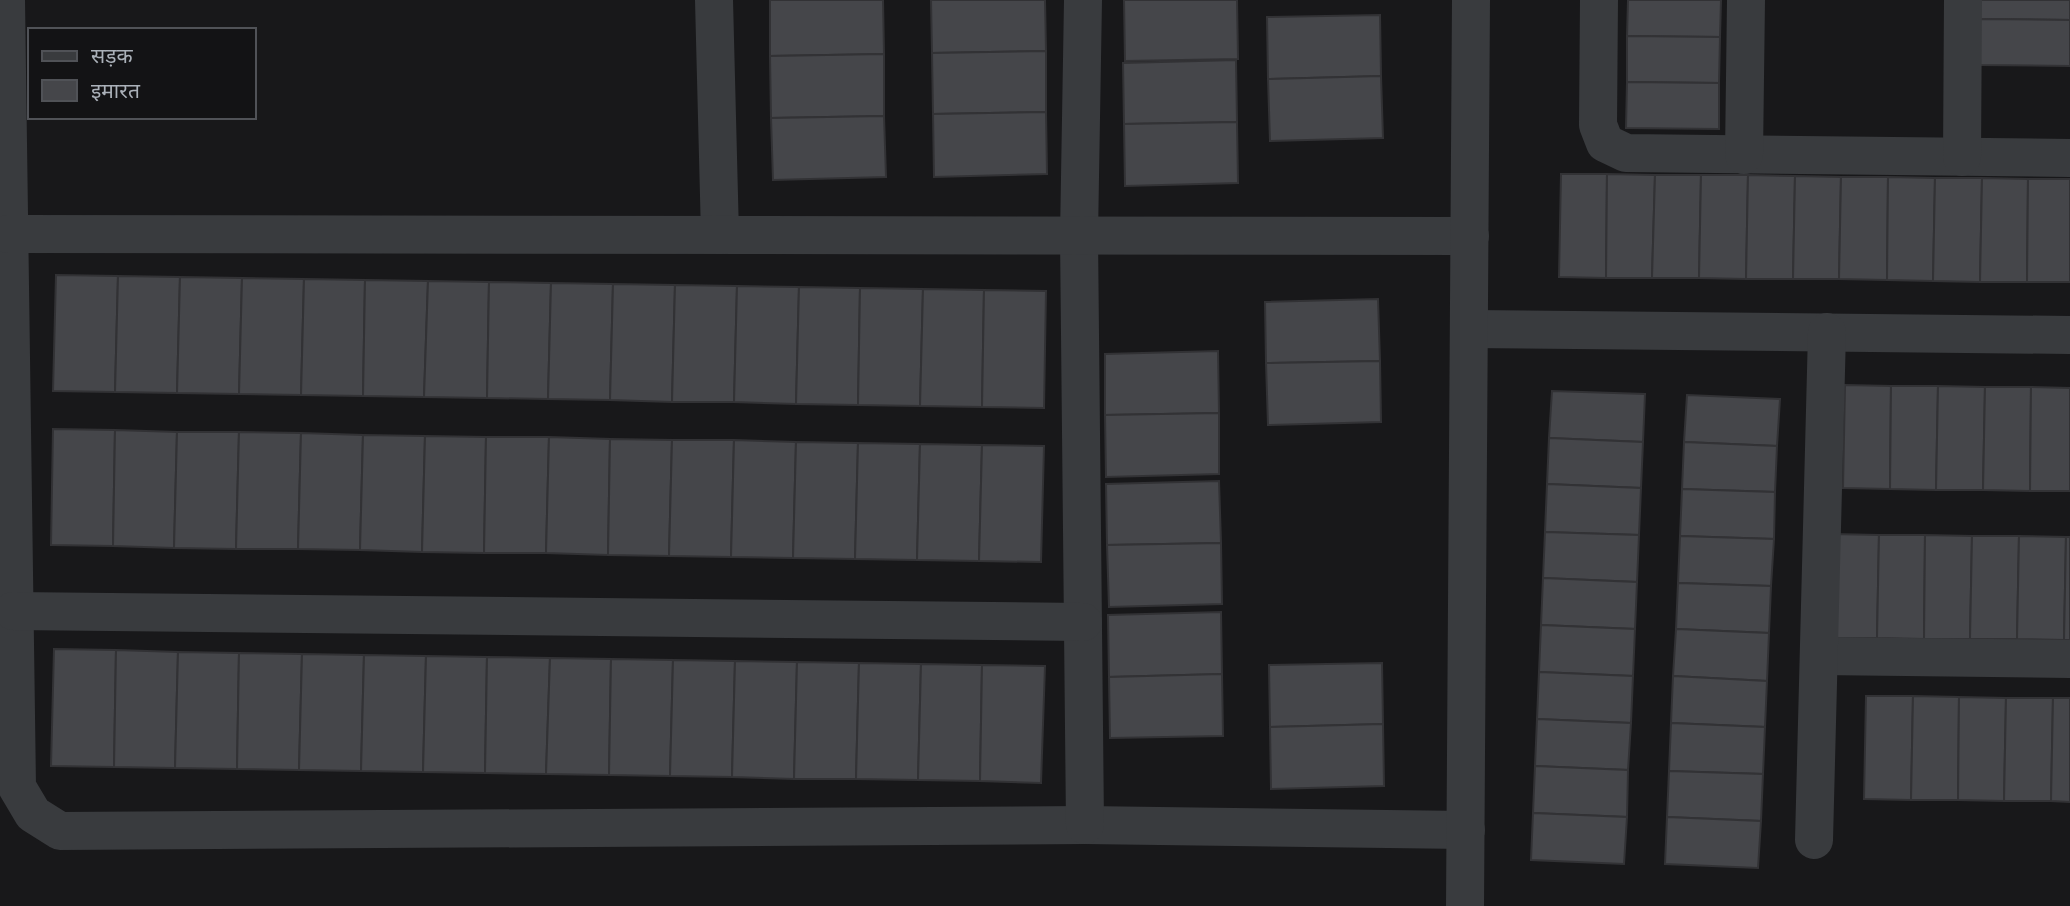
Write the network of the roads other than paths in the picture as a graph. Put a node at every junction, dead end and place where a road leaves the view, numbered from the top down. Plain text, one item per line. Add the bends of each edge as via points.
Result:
1 (6, 0) edge
2 (714, 0) edge
3 (1083, 0) edge
4 (1471, 0) edge
5 (1599, 0) edge
6 (1746, 0) edge
7 (1963, 0) edge
8 (1744, 155) junction
9 (1962, 157) junction
10 (2070, 158) edge
11 (8, 234) junction
12 (720, 235) junction
13 (1079, 236) junction
14 (1470, 236) junction
15 (1469, 329) junction
16 (1827, 332) junction
17 (2070, 335) edge
18 (13, 611) junction
19 (1083, 622) junction
20 (1819, 656) junction
21 (2070, 659) edge
22 (1085, 825) junction
23 (1465, 830) junction
24 (1814, 840) dead end
25 (1465, 906) edge

1 - 11 street
2 - 12 street
3 - 13 street
4 - 14 street
5 - 8 street via 1598,125 1605,143 1626,153
6 - 8 street
7 - 9 street
8 - 9 street
9 - 10 street
11 - 12 street
11 - 18 street
12 - 13 street
13 - 14 street
13 - 19 street
14 - 15 street
15 - 16 street
15 - 23 street
16 - 17 street
16 - 20 street
18 - 19 street
18 - 22 street via 17,787 33,814 60,831
19 - 22 street
20 - 21 street
20 - 24 street
22 - 23 street
23 - 25 street

